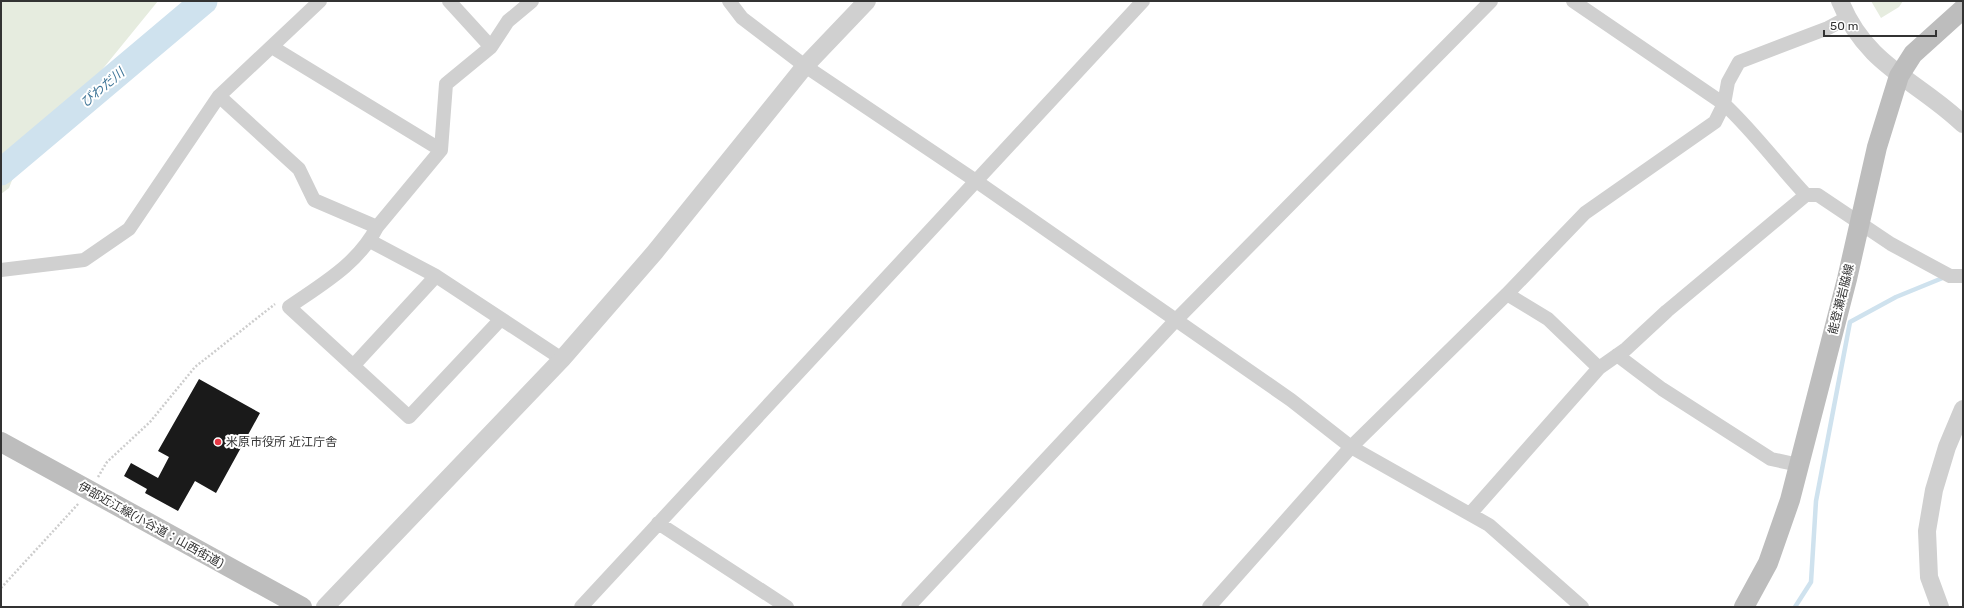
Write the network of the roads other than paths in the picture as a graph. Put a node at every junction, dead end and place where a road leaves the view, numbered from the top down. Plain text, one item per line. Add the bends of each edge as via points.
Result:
1 (320, 1) edge
2 (449, 1) edge
3 (532, 1) edge
4 (729, 1) edge
5 (867, 1) edge
6 (1143, 1) edge
7 (1491, 1) edge
8 (1573, 1) edge
9 (1840, 1) edge
10 (1963, 10) edge
11 (1847, 18) junction
12 (272, 47) junction
13 (491, 47) junction
14 (805, 66) junction
15 (1899, 76) junction
16 (219, 96) junction
17 (1724, 104) junction
18 (1963, 124) edge
19 (441, 150) junction
20 (976, 181) junction
21 (1806, 195) junction
22 (1859, 224) junction
23 (377, 227) junction
24 (370, 240) junction
25 (1, 270) edge
26 (436, 276) junction
27 (1963, 276) edge
28 (1507, 294) junction
29 (501, 319) junction
30 (1175, 320) junction
31 (1617, 355) junction
32 (562, 359) junction
33 (353, 366) junction
34 (1599, 368) junction
35 (1963, 409) edge
36 (1, 442) edge
37 (1350, 447) junction
38 (1799, 465) junction
39 (1470, 514) junction
40 (658, 523) junction
41 (302, 607) edge
42 (325, 607) edge
43 (581, 607) edge
44 (788, 607) edge
45 (908, 607) edge
46 (1209, 607) edge
47 (1582, 607) edge
48 (1744, 607) edge
49 (1940, 607) edge

1 - 12 street
2 - 13 street
3 - 13 street via 508,21
4 - 14 street via 742,18
5 - 14 street
6 - 20 street
7 - 30 street
8 - 17 street
9 - 11 street
10 - 15 main road, 能登瀬岩脇線 via 1913,54
11 - 15 street via 1871,51
11 - 17 street via 1828,28 1739,62 1728,82
12 - 16 street
12 - 19 street
13 - 19 street via 446,84
14 - 20 street
14 - 32 street via 655,252
15 - 18 street
15 - 22 main road, 能登瀬岩脇線 via 1877,147
16 - 23 street via 299,169 314,200
16 - 25 street via 129,230 84,260
17 - 21 street via 1743,122
17 - 28 street via 1715,122 1585,213
19 - 23 street
20 - 30 street
20 - 40 street
21 - 22 street via 1818,195
21 - 31 street
22 - 27 street via 1950,276
22 - 38 main road, 能登瀬岩脇線
23 - 24 street
24 - 26 street
24 - 33 street via 349,265 289,307
26 - 29 street
26 - 33 street
28 - 34 street via 1548,320
28 - 37 street
29 - 32 street
29 - 33 street via 409,417
30 - 37 street via 1291,400
30 - 45 street
31 - 34 street
31 - 38 street via 1662,389 1771,459
32 - 42 street
34 - 39 street
35 - 49 street via 1934,490 1927,531 1929,577
36 - 41 main road, 伊部近江線(小谷道：山西街道)
37 - 39 street
37 - 46 street
38 - 48 main road, 能登瀬岩脇線 via 1768,563
39 - 47 street via 1489,525
40 - 43 street
40 - 44 street

